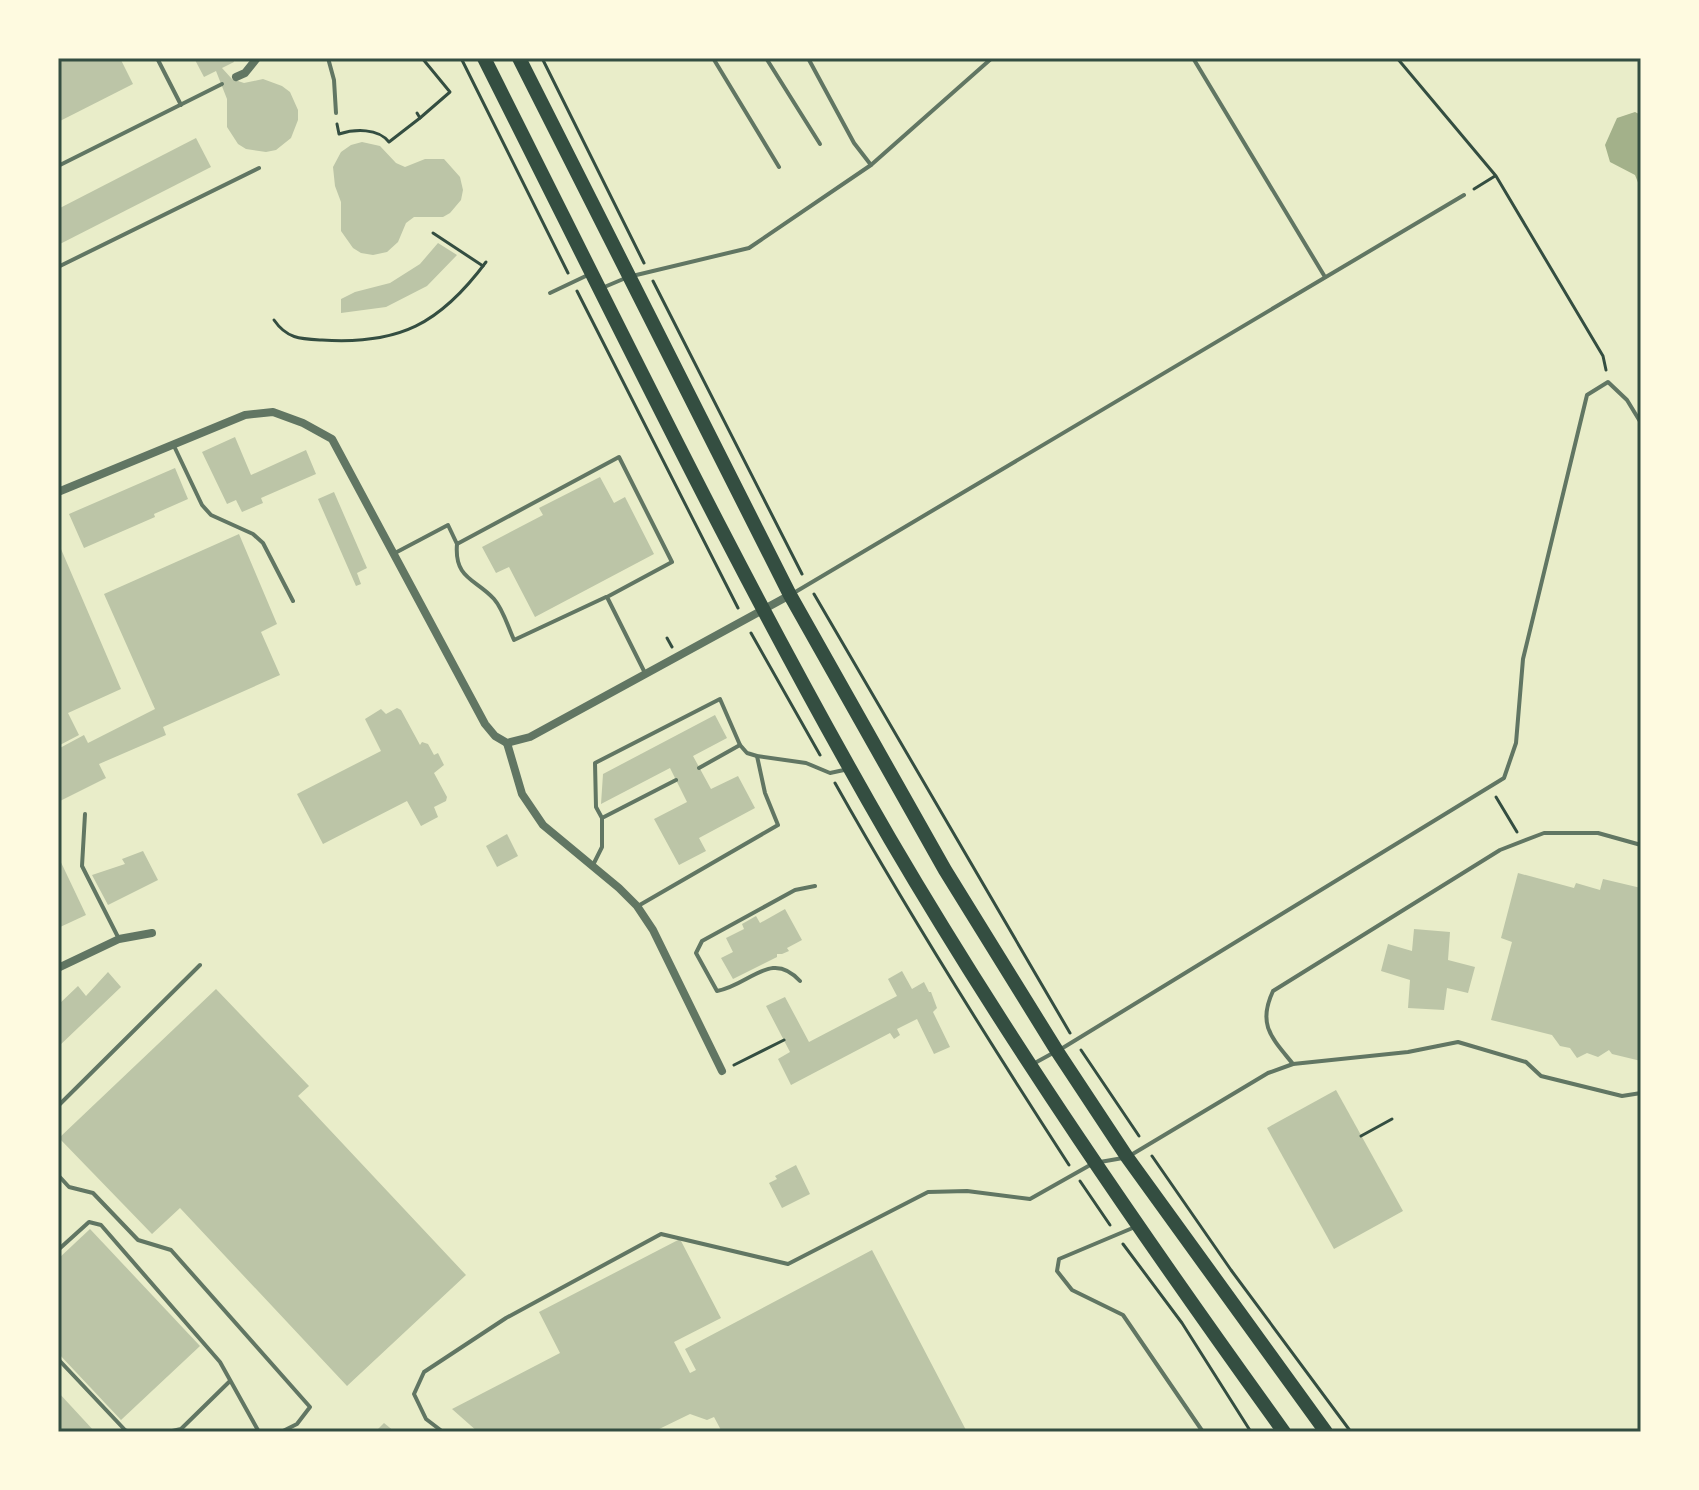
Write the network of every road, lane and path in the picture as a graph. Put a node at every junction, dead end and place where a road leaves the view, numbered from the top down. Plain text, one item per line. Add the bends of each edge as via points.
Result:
1 (157, 58) edge
2 (257, 58) edge
3 (328, 58) edge
4 (422, 58) edge
5 (484, 58) edge
6 (519, 58) edge
7 (542, 58) edge
8 (713, 58) edge
9 (766, 58) edge
10 (808, 58) edge
11 (992, 58) edge
12 (1193, 58) edge
13 (1397, 58) edge
14 (234, 78) dead end
15 (222, 84) dead end
16 (181, 105) junction
17 (336, 113) joint
18 (417, 113) dead end
19 (420, 118) junction
20 (820, 144) dead end
21 (871, 165) junction
22 (58, 166) edge
23 (779, 167) dead end
24 (259, 168) dead end
25 (1496, 176) junction
26 (1464, 195) joint
27 (433, 233) dead end
28 (58, 267) edge
29 (648, 272) junction
30 (592, 273) junction
31 (628, 277) junction
32 (1325, 277) junction
33 (600, 289) junction
34 (550, 293) dead end
35 (274, 320) dead end
36 (1608, 382) junction
37 (1641, 423) edge
38 (173, 444) junction
39 (58, 492) edge
40 (457, 544) junction
41 (395, 553) junction
42 (808, 584) junction
43 (790, 595) junction
44 (607, 597) junction
45 (293, 601) dead end
46 (762, 609) junction
47 (647, 675) junction
48 (507, 743) junction
49 (740, 745) junction
50 (757, 756) junction
51 (699, 768) dead end
52 (851, 768) junction
53 (676, 780) dead end
54 (1491, 787) junction
55 (85, 814) dead end
56 (602, 818) junction
57 (1522, 842) junction
58 (1641, 845) edge
59 (593, 865) junction
60 (815, 886) dead end
61 (637, 906) junction
62 (152, 933) dead end
63 (119, 939) junction
64 (200, 965) dead end
65 (58, 968) edge
66 (800, 981) dead end
67 (784, 1040) dead end
68 (1075, 1040) junction
69 (1057, 1051) junction
70 (1293, 1064) junction
71 (1031, 1066) junction
72 (722, 1071) joint
73 (1641, 1093) edge
74 (58, 1106) edge
75 (1392, 1119) dead end
76 (1361, 1136) dead end
77 (1145, 1146) junction
78 (1127, 1157) junction
79 (1093, 1163) junction
80 (58, 1175) edge
81 (1138, 1226) junction
82 (58, 1250) edge
83 (58, 1359) edge
84 (231, 1380) junction
85 (130, 1432) edge
86 (168, 1432) edge
87 (259, 1432) edge
88 (281, 1432) edge
89 (443, 1432) edge
90 (1203, 1432) edge
91 (1284, 1432) edge
92 (1326, 1432) edge
93 (1351, 1432) edge

1 - 16 lane
2 - 14 street
3 - 17 lane
4 - 19 path via 450,92
5 - 30 main road
6 - 31 main road
7 - 29 path
8 - 23 lane
9 - 20 lane
10 - 21 lane
11 - 21 lane
12 - 32 lane
13 - 25 path
15 - 16 lane
16 - 22 lane
17 - 19 path via 339,134 375,132 389,142
18 - 19 path
21 - 29 lane via 749,248
24 - 28 lane
25 - 26 path
25 - 36 path via 1603,356
26 - 32 lane
27 - 35 path via 484,264 465,290 425,322 393,335 350,342 296,339
29 - 31 lane
29 - 42 path
30 - 33 main road
30 - 34 lane
31 - 33 lane
31 - 43 main road
32 - 42 lane
33 - 46 main road
36 - 37 lane
36 - 54 lane via 1587,395 1523,659 1516,743 1504,778
38 - 39 street
38 - 41 street via 245,415 273,412 303,423 332,439
38 - 45 lane via 202,505 263,543
40 - 41 lane via 448,525
40 - 44 lane via 456,557 469,581 494,599 514,640
40 - 44 lane via 619,457 672,562
41 - 48 street via 485,724
42 - 43 lane
42 - 68 path
43 - 46 street
43 - 69 main road via 937,856
44 - 47 lane
46 - 47 street
46 - 52 main road
47 - 48 street via 530,737
48 - 59 street via 522,794 543,825
49 - 50 lane
49 - 51 lane
49 - 56 lane via 720,699 595,763 596,807
50 - 52 lane via 806,763 830,773
50 - 61 lane via 778,825
52 - 71 main road
53 - 56 lane
54 - 57 path
54 - 68 lane
55 - 63 lane via 82,866
56 - 59 lane via 602,847
57 - 58 lane via 1544,833 1598,833
57 - 70 lane via 1500,850 1273,991 1265,1009 1271,1037
59 - 61 street
60 - 66 lane via 795,890 702,941 696,953 717,991 772,966 790,970
61 - 72 street
62 - 63 street
63 - 65 street
64 - 74 lane
67 - 72 path
68 - 69 lane
68 - 77 path
69 - 71 lane
69 - 78 main road
70 - 73 lane via 1458,1042 1526,1062 1541,1076 1622,1096
70 - 77 lane via 1268,1073
71 - 79 main road
75 - 76 path
77 - 78 lane
77 - 93 path
78 - 79 lane
78 - 92 main road
79 - 81 main road
79 - 89 lane via 1030,1199 928,1192 788,1264 661,1234 506,1318 424,1372 414,1394 426,1419
80 - 88 lane via 69,1187 93,1193 138,1240 171,1250 310,1407 297,1424
81 - 90 lane via 1059,1259 1057,1271 1072,1290 1123,1315
81 - 91 main road
82 - 84 lane via 89,1222 101,1225
83 - 85 lane
84 - 86 lane via 181,1429
84 - 87 lane

